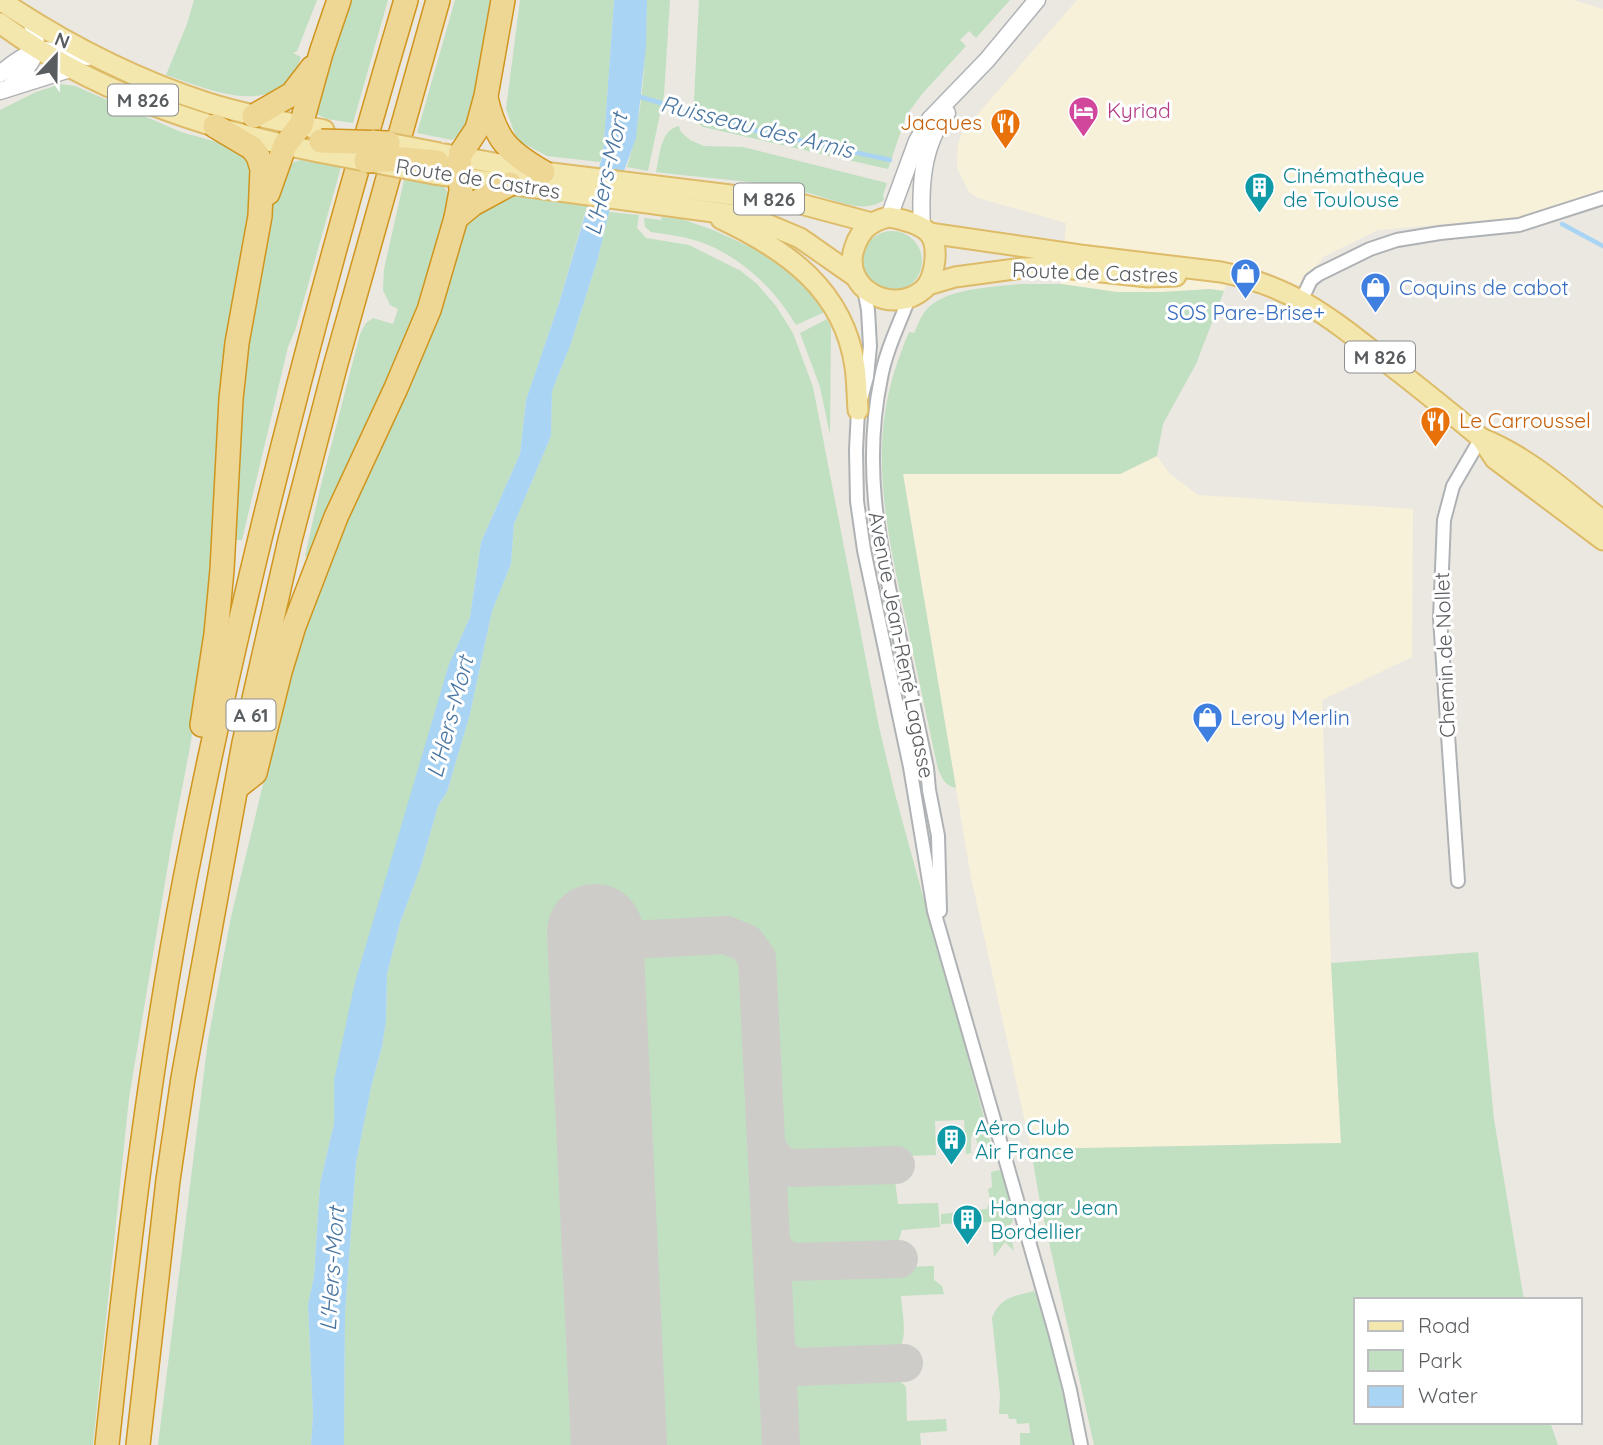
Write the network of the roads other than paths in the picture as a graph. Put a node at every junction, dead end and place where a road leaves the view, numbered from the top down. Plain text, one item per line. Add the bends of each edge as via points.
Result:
1 (0, 0) edge
2 (339, 0) edge
3 (406, 0) edge
4 (438, 0) edge
5 (503, 0) edge
6 (1037, 0) edge
7 (31, 21) junction
8 (0, 23) edge
9 (37, 50) junction
10 (321, 53) junction
11 (101, 59) junction
12 (984, 64) junction
13 (73, 68) junction
14 (0, 74) edge
15 (6, 89) edge
16 (486, 96) junction
17 (254, 116) junction
18 (215, 126) junction
19 (316, 137) junction
20 (388, 143) joint
21 (285, 145) junction
22 (366, 161) joint
23 (446, 164) junction
24 (541, 180) junction
25 (510, 184) junction
26 (661, 196) junction
27 (1603, 198) edge
28 (701, 210) junction
29 (260, 216) junction
30 (456, 218) junction
31 (881, 220) junction
32 (926, 231) junction
33 (1222, 272) junction
34 (859, 282) junction
35 (928, 285) junction
36 (909, 298) junction
37 (1301, 299) junction
38 (858, 410) junction
39 (1481, 438) junction
40 (1603, 521) edge
41 (1603, 540) edge
42 (236, 788) junction
43 (938, 836) junction
44 (921, 838) junction
45 (1458, 881) dead end
46 (185, 882) junction
47 (941, 932) junction
48 (107, 1445) edge
49 (138, 1445) edge
50 (1081, 1445) edge

1 - 7 main road
2 - 10 highway
3 - 46 highway, A 61 via 274,481
4 - 42 highway, A 61 via 334,367 290,540
5 - 16 highway
6 - 12 street
7 - 9 street
7 - 11 main road
8 - 9 main road
9 - 11 street
9 - 13 main road
9 - 14 street
9 - 15 street
10 - 17 highway via 292,94
10 - 19 highway
11 - 17 main road, Route de Castres / M 826 via 177,92
12 - 31 street via 943,102 923,130
12 - 32 street via 936,129 929,146 924,170
13 - 15 street
13 - 18 main road, M 826 via 157,107
16 - 23 highway via 477,129
16 - 24 highway via 503,144
17 - 19 main road, Route de Castres / M 826
18 - 21 main road, M 826
18 - 29 highway via 246,143 258,156 262,169
19 - 20 highway, bridge
19 - 21 highway
19 - 22 main road, Route de Castres / M 826, bridge
20 - 23 main road, Route de Castres / M 826, bridge
21 - 29 highway
22 - 23 highway, bridge
23 - 24 main road, Route de Castres / M 826
23 - 25 main road, Route de Castres / M 826
23 - 30 highway via 461,195
24 - 25 main road, Route de Castres / M 826
24 - 26 main road, Route de Castres / M 826
25 - 30 highway
26 - 28 main road, Route de Castres / M 826
26 - 31 main road, Route de Castres / M 826 via 797,203
27 - 37 street via 1519,225 1397,240 1370,249 1319,274
28 - 34 main road, Route de Castres / M 826 via 769,223 800,238
28 - 38 main road via 776,247 821,289 851,348
29 - 46 highway via 237,343 222,570
30 - 42 highway via 429,310 294,626 255,773
31 - 32 main road via 903,220
31 - 34 main road via 859,236 853,252 851,261
32 - 33 main road, Route de Castres / M 826
32 - 35 main road via 934,245
33 - 35 main road, Route de Castres / M 826 via 1148,278 1054,267 1022,268
33 - 37 main road, Route de Castres / M 826
34 - 36 main road via 878,297
34 - 38 street, Avenue Jean-René Lagasse via 868,310 870,346
35 - 36 main road
36 - 43 street, Avenue Jean-René Lagasse via 888,350 876,402 872,457 878,538
37 - 39 main road, Route de Castres / M 826
38 - 44 street, Avenue Jean-René Lagasse via 860,526
39 - 40 main road, Route de Castres / M 826 via 1516,454
39 - 41 main road, Route de Castres / M 826 via 1495,459
39 - 45 street, Chemin de Nollet via 1453,486 1444,520 1441,632
42 - 49 highway, A 61 via 180,1104
43 - 44 street
43 - 47 street, Avenue Jean-René Lagasse
44 - 47 street, Avenue Jean-René Lagasse
46 - 48 highway, A 61 via 136,1186
47 - 50 street, Avenue Jean-René Lagasse via 1055,1332

